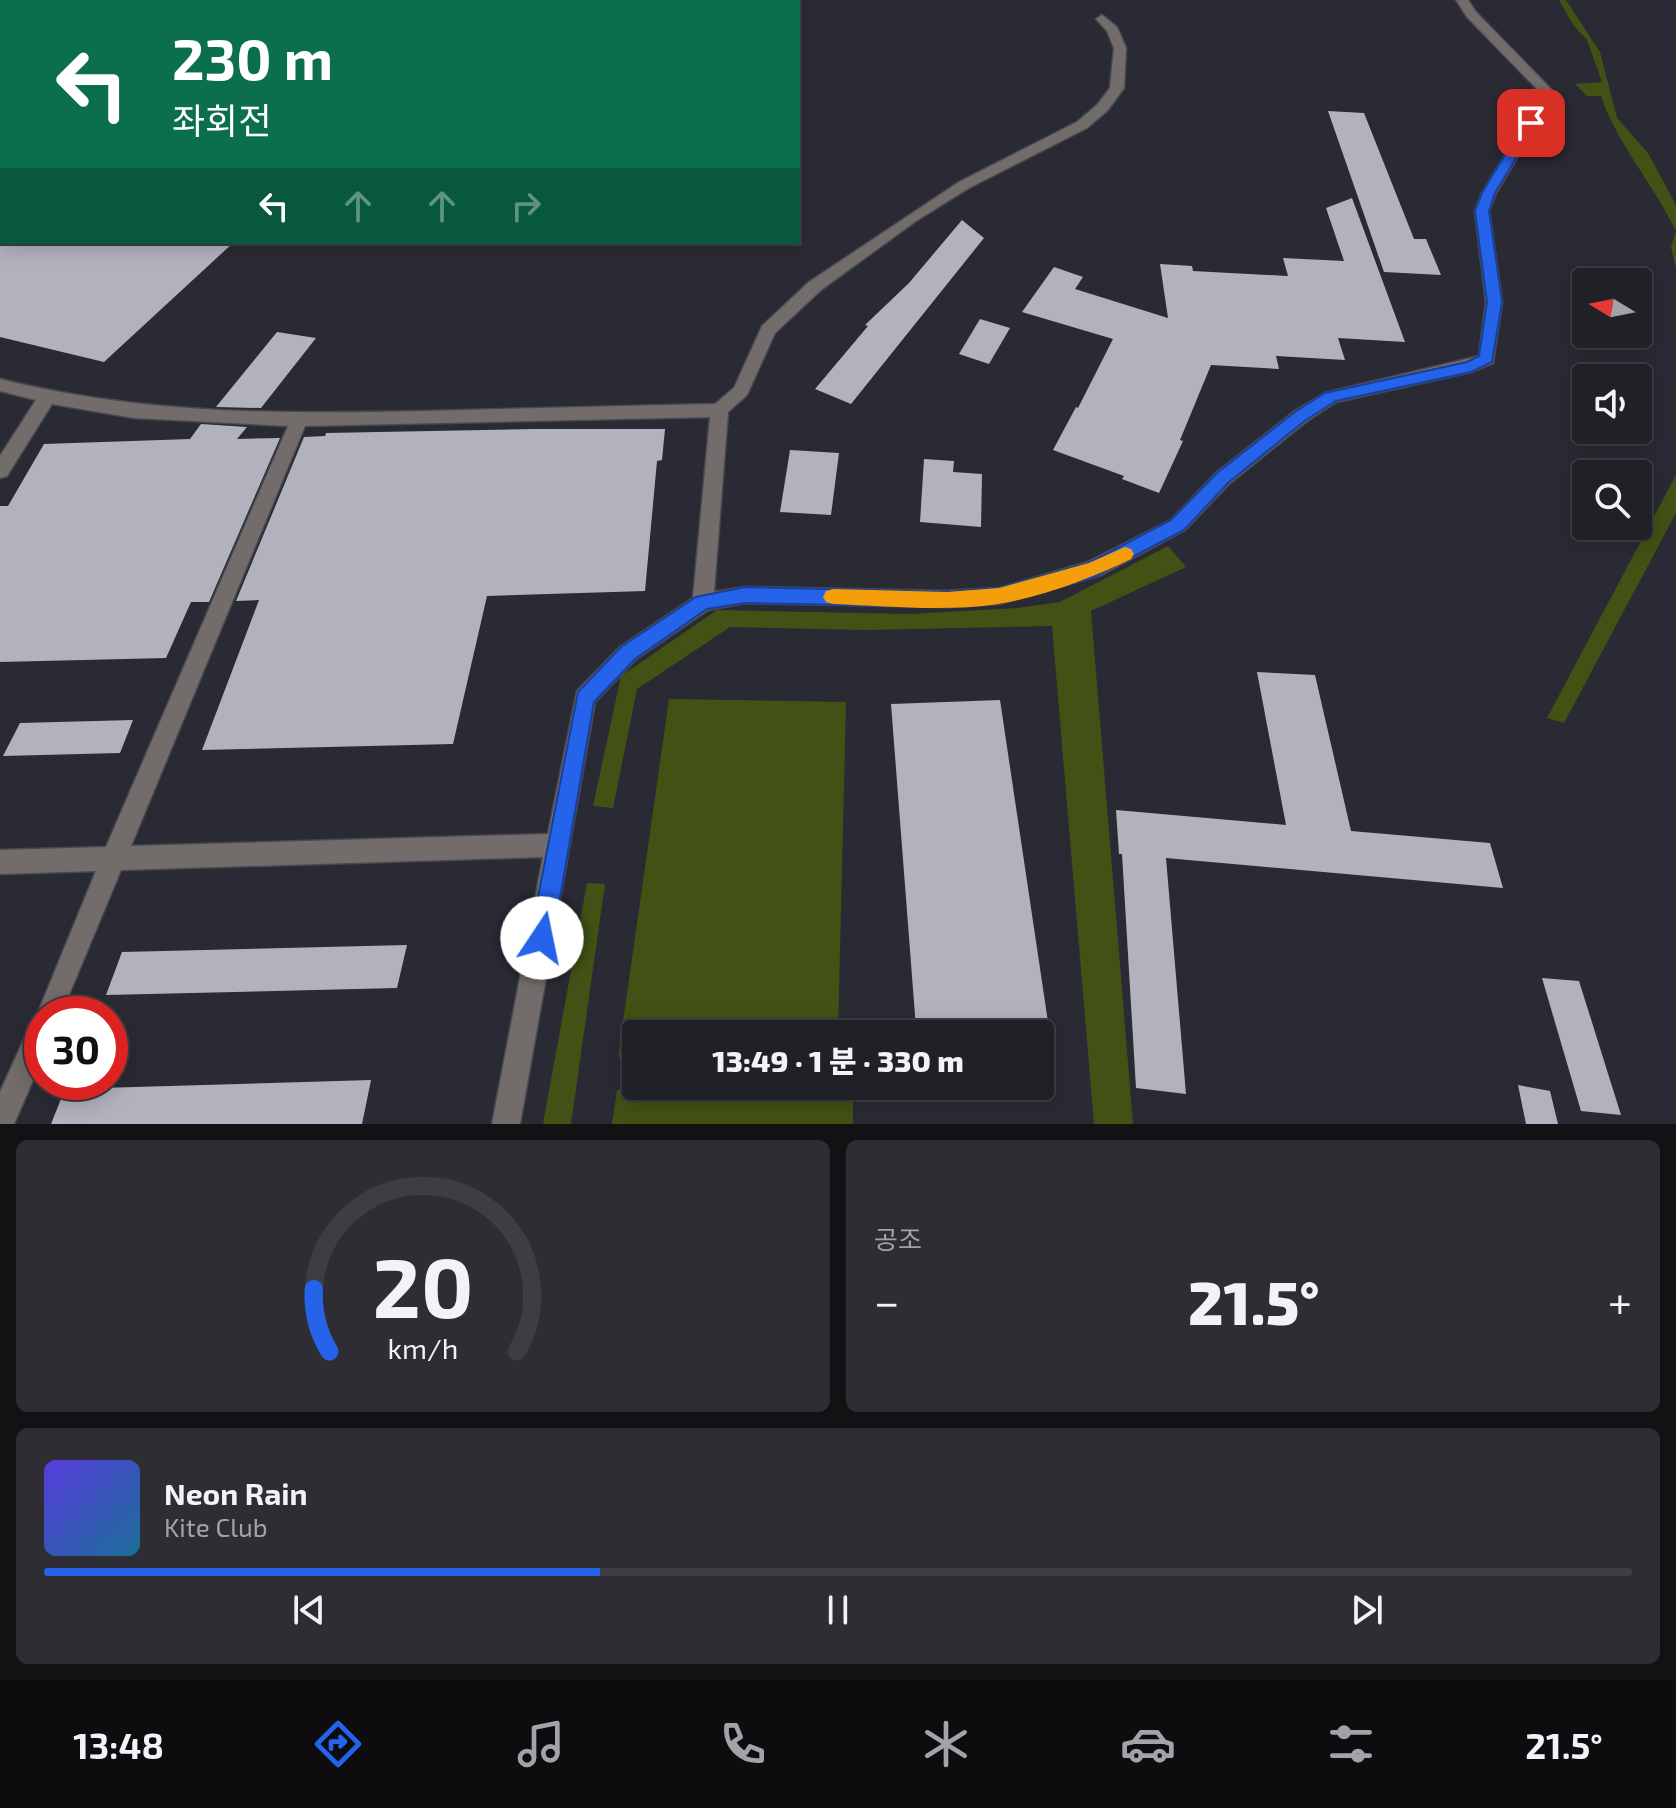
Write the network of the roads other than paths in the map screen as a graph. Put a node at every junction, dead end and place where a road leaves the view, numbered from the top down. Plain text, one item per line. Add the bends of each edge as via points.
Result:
1 (1462, 0) edge
2 (1102, 19) dead end
3 (0, 385) edge
4 (47, 397) junction
5 (719, 410) junction
6 (299, 420) junction
7 (0, 471) edge
8 (703, 602) junction
9 (560, 845) junction
10 (115, 860) junction
11 (0, 862) edge
12 (56, 996) edge
13 (24, 1069) edge
14 (0, 1124) edge
15 (506, 1124) edge

1 - 8 street via 1544,89 1545,100 1482,211 1494,302 1487,359 1331,397 1223,478 1178,525 1094,569 1046,584 999,596 947,599 745,595
2 - 5 street via 1120,48 1117,88 1103,107 1082,125 964,185 815,286 768,330 741,391
3 - 4 street
4 - 6 street via 134,412
4 - 7 street
5 - 6 street
5 - 8 street
6 - 10 street
8 - 9 street via 628,653 585,698
9 - 10 street
9 - 15 street
10 - 11 street
10 - 12 street
13 - 14 street

